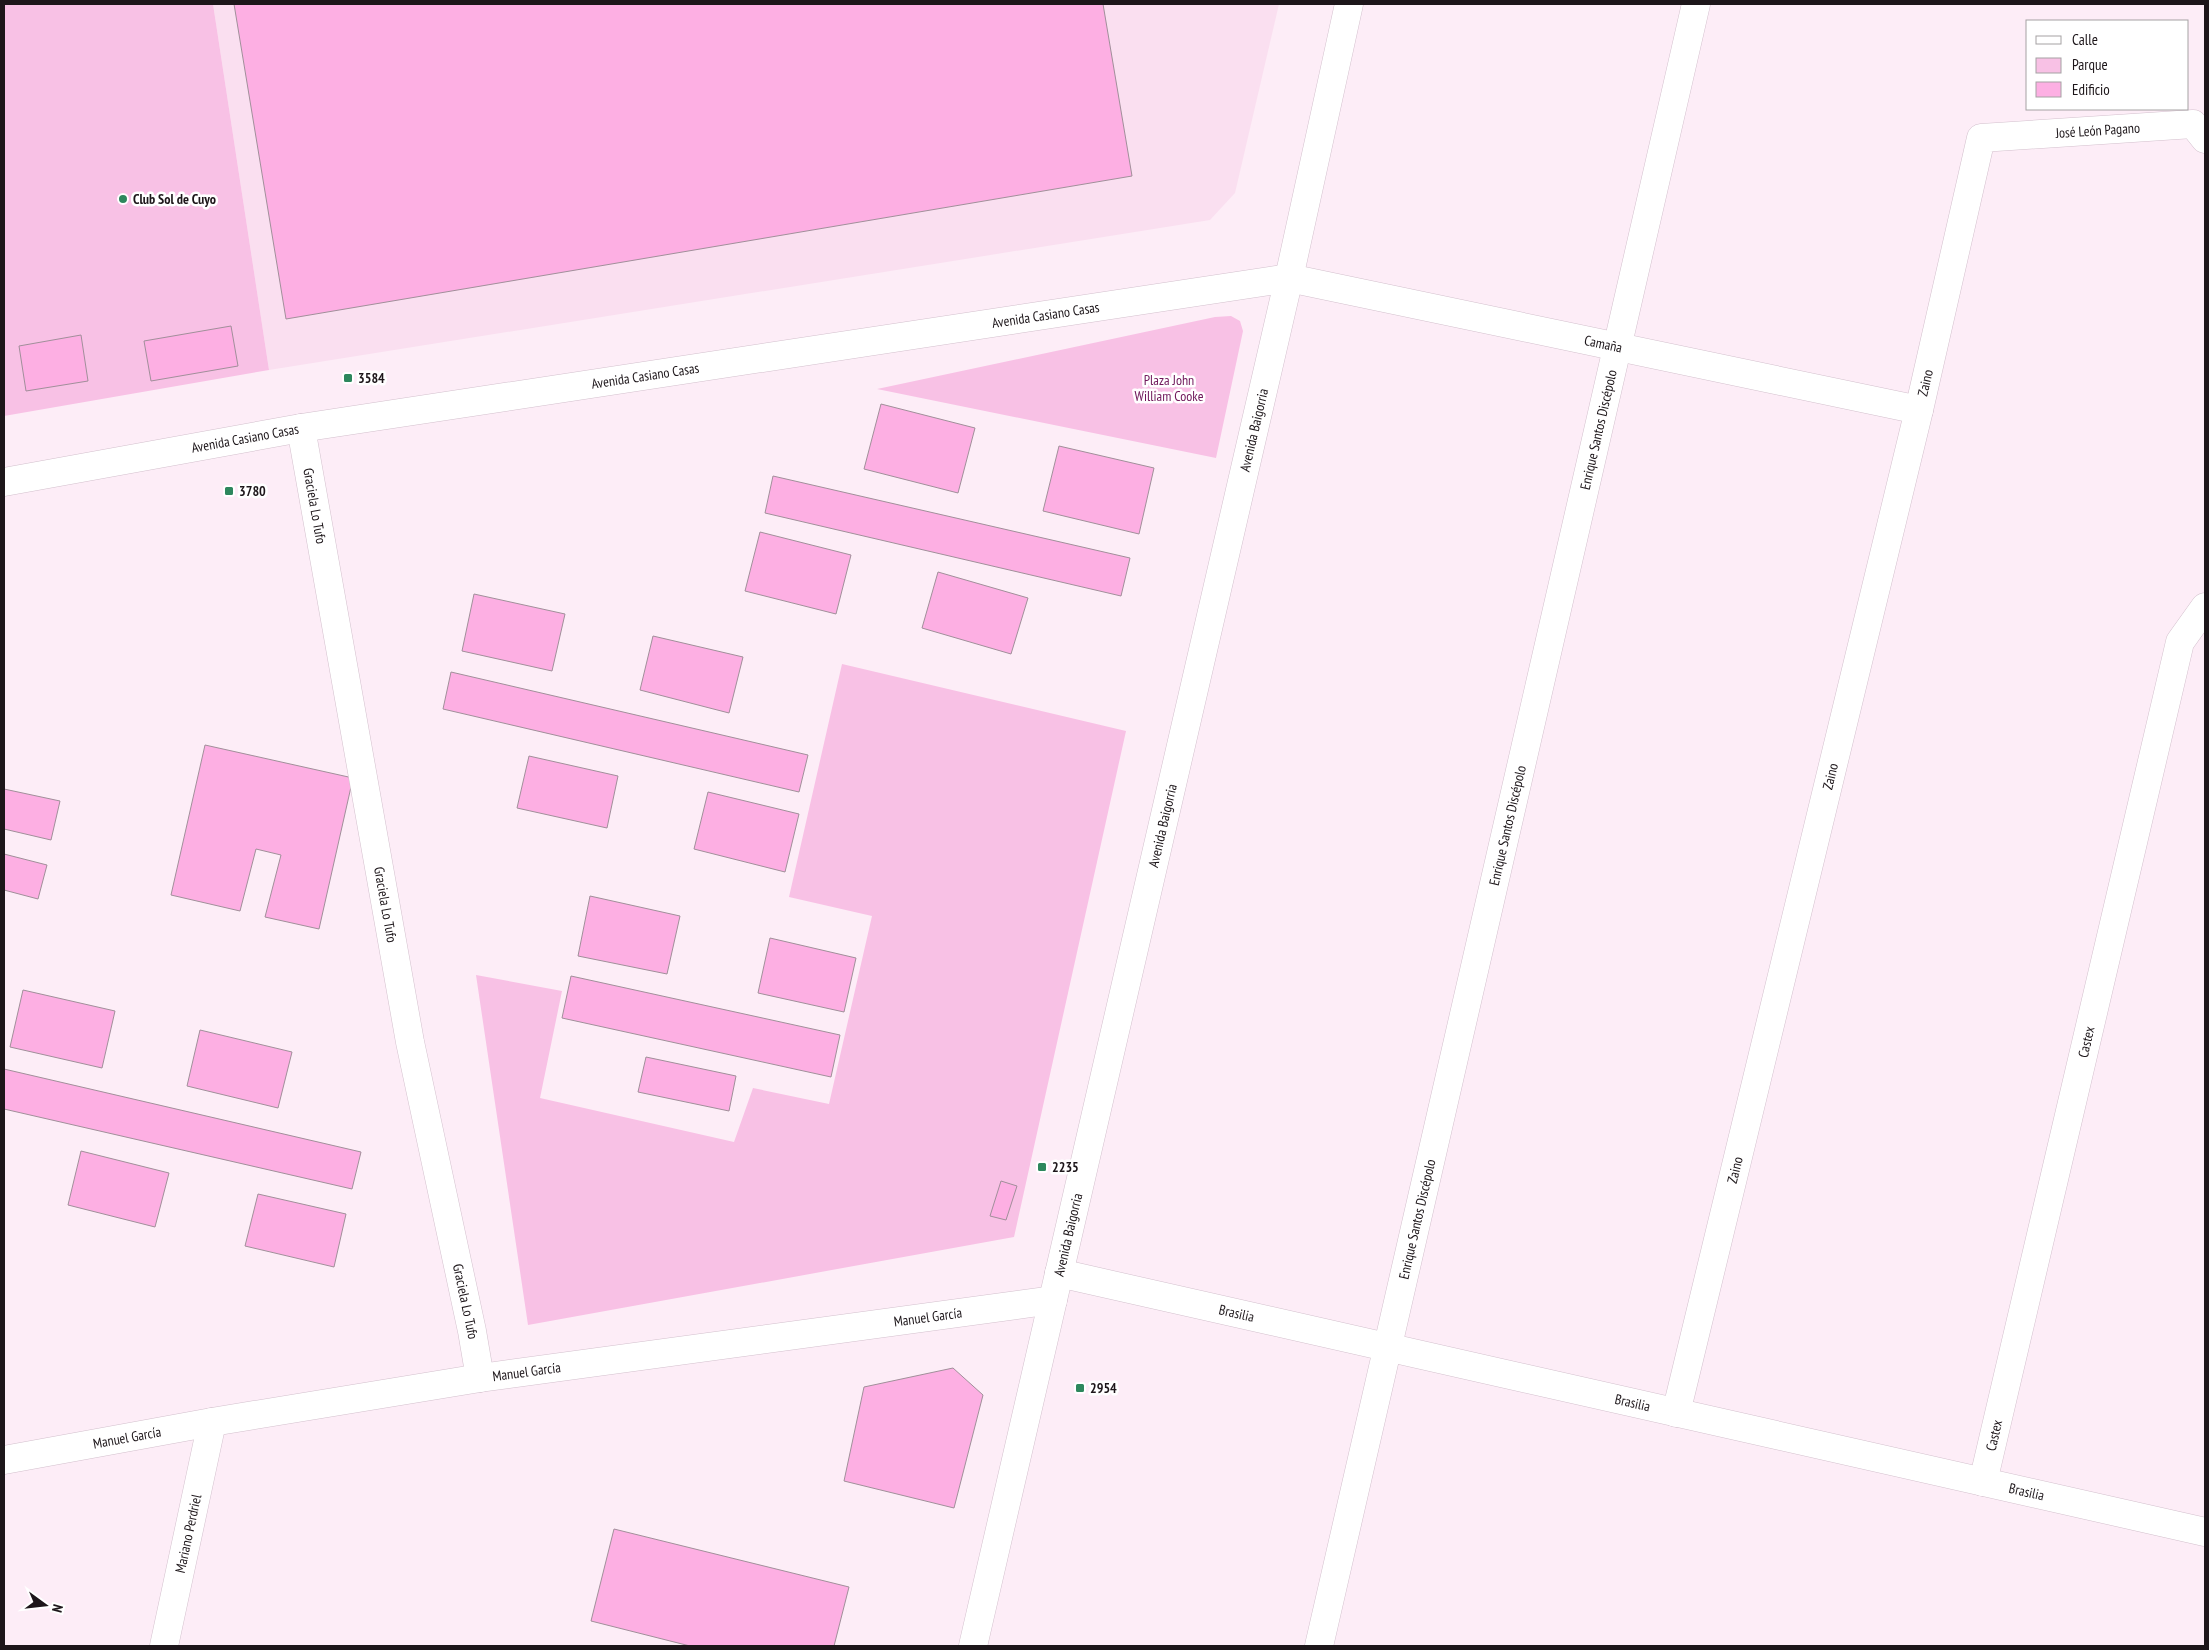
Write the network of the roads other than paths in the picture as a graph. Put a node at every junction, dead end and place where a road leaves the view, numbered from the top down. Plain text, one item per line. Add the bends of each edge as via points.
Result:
1 (1349, 4) edge
2 (1696, 4) edge
3 (1981, 138) joint
4 (2205, 139) edge
5 (1289, 278) junction
6 (1615, 347) junction
7 (1919, 410) junction
8 (301, 428) junction
9 (4, 482) edge
10 (2205, 607) edge
11 (1059, 1273) junction
12 (1053, 1300) junction
13 (1387, 1347) junction
14 (480, 1378) junction
15 (1676, 1413) junction
16 (212, 1422) junction
17 (4, 1460) edge
18 (1983, 1482) junction
19 (2205, 1532) edge
20 (164, 1646) edge
21 (973, 1646) edge
22 (1319, 1646) edge

1 - 5 street, Avenida Baigorria
2 - 6 street, Enrique Santos Discépolo
3 - 4 street, José León Pagano via 2192,124
3 - 7 street, Zaino
5 - 6 street, Camaña
5 - 8 street, Avenida Casiano Casas
5 - 11 street, Avenida Baigorria
6 - 7 street, Camaña
6 - 13 street, Enrique Santos Discépolo
7 - 15 street, Zaino
8 - 9 street, Avenida Casiano Casas
8 - 14 street, Graciela Lo Tufo via 410,1042
10 - 18 street, Castex via 2180,642
11 - 12 street, Avenida Baigorria
11 - 13 street, Brasilia
12 - 14 street, Manuel García
12 - 21 street, Avenida Baigorria
13 - 15 street, Brasilia
13 - 22 street, Enrique Santos Discépolo
14 - 16 street, Manuel García
15 - 18 street, Brasilia
16 - 17 street, Manuel García
16 - 20 street, Mariano Perdriel
18 - 19 street, Brasilia

